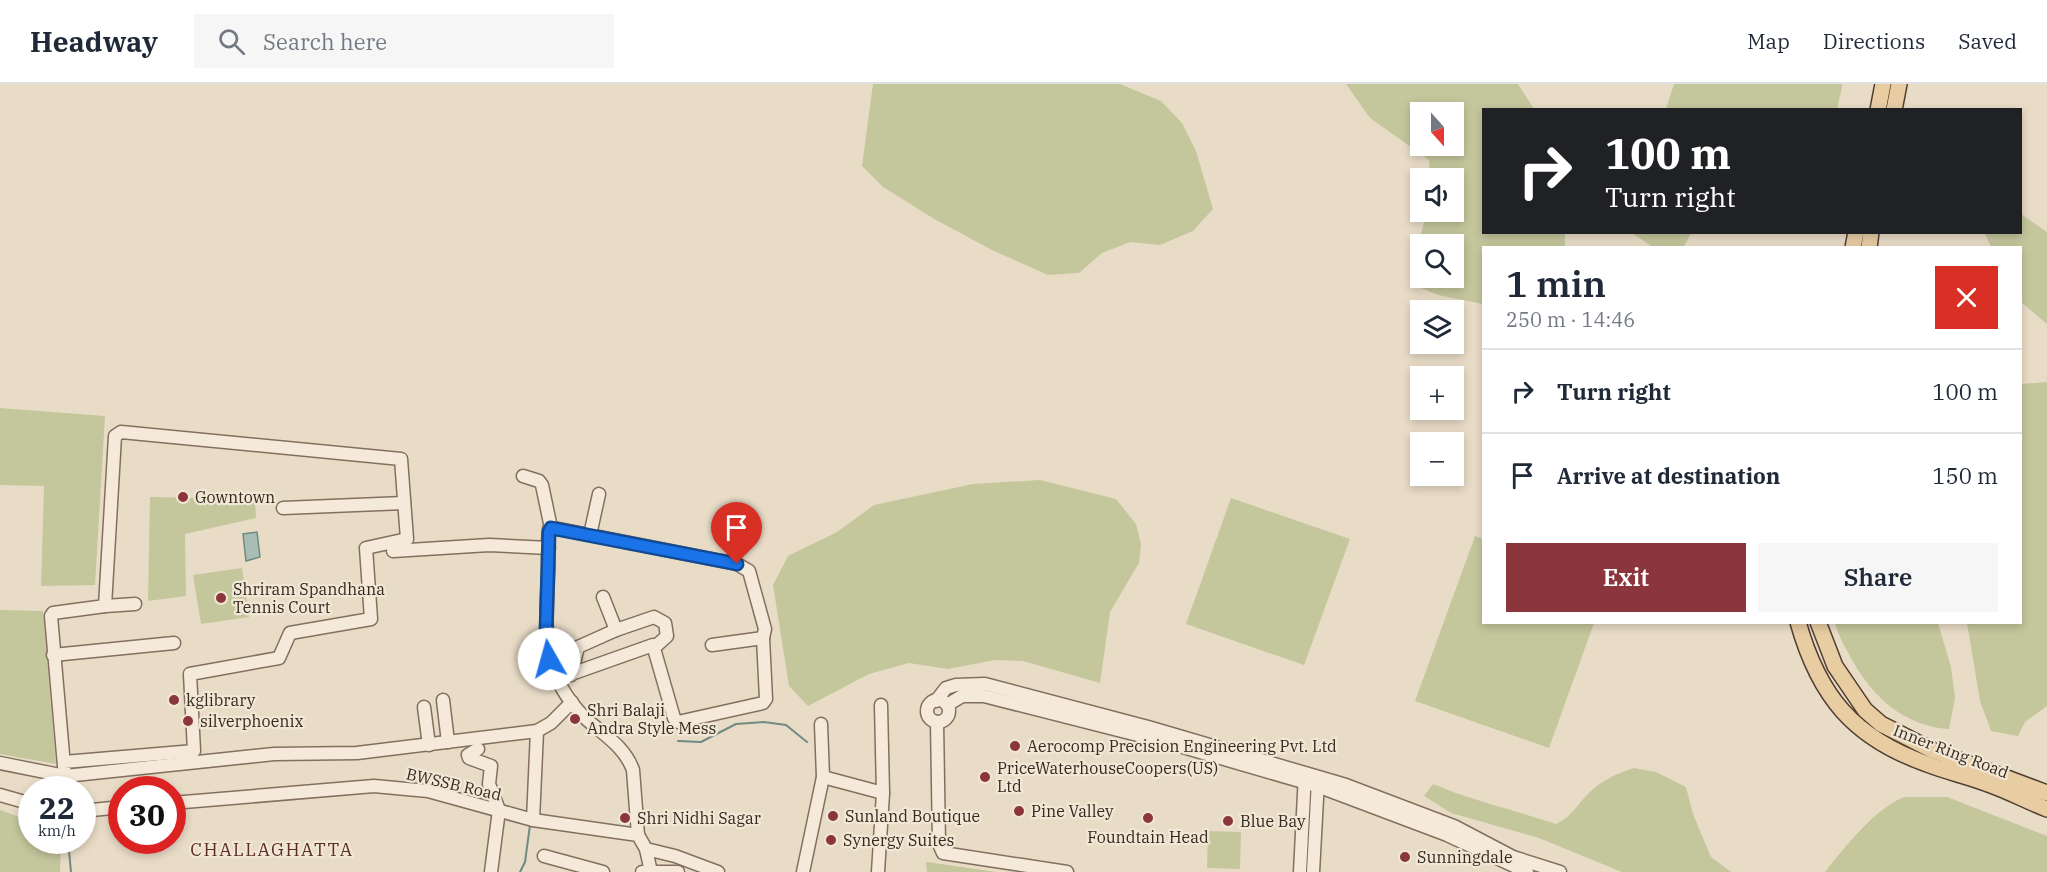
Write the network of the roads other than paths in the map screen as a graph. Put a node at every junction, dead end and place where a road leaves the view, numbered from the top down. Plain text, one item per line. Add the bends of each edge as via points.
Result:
1 (1883, 84) edge
2 (1899, 84) edge
3 (1878, 108) edge
4 (1894, 108) edge
5 (523, 476) dead end
6 (599, 494) dead end
7 (404, 503) junction
8 (283, 508) dead end
9 (551, 528) junction
10 (590, 535) junction
11 (549, 548) junction
12 (393, 551) dead end
13 (603, 597) dead end
14 (135, 604) dead end
15 (105, 606) junction
16 (1799, 624) edge
17 (1819, 624) edge
18 (616, 630) junction
19 (763, 638) junction
20 (174, 643) dead end
21 (712, 645) dead end
22 (655, 647) junction
23 (53, 655) junction
24 (571, 675) junction
25 (557, 679) junction
26 (443, 700) dead end
27 (572, 702) junction
28 (881, 705) dead end
29 (424, 707) dead end
30 (821, 724) dead end
31 (537, 731) junction
32 (448, 742) junction
33 (429, 746) junction
34 (477, 749) dead end
35 (64, 762) junction
36 (0, 763) edge
37 (42, 776) edge
38 (65, 776) edge
39 (823, 777) junction
40 (1304, 778) junction
41 (96, 779) edge
42 (1318, 781) junction
43 (884, 793) junction
44 (2047, 793) edge
45 (0, 795) edge
46 (18, 800) edge
47 (186, 802) edge
48 (2047, 809) edge
49 (499, 810) junction
50 (533, 820) junction
51 (638, 835) junction
52 (646, 849) junction
53 (544, 856) dead end
54 (648, 871) edge
55 (491, 872) edge
56 (603, 872) edge
57 (678, 872) edge
58 (718, 872) edge
59 (803, 872) edge
60 (878, 872) edge
61 (1067, 872) edge
62 (1300, 872) edge
63 (1312, 872) edge
64 (1527, 872) edge
65 (1560, 872) edge

1 - 3 main road
2 - 4 main road
5 - 9 street via 542,485
6 - 10 street
7 - 8 street
7 - 15 street via 401,459 121,432 113,439
7 - 35 street via 406,540 366,548 371,619 290,633 279,658 190,674 194,752
9 - 10 street
9 - 11 street
10 - 19 street via 744,567 752,580 765,629
11 - 12 street via 489,545
11 - 25 street via 546,648
13 - 18 street
14 - 15 street
15 - 23 street via 52,614
16 - 48 main road, Inner Ring Road via 1830,697 1845,716 1873,739 1927,764 1987,783
17 - 44 main road, Inner Ring Road via 1835,666 1865,710 1881,724 1932,750
18 - 22 street via 659,618 665,623 667,636
18 - 24 street via 578,647
19 - 21 street
19 - 22 street via 763,703 678,722
20 - 23 street
22 - 24 street via 648,645
23 - 35 street
24 - 25 street
25 - 27 street
26 - 32 street
27 - 31 street
27 - 51 street via 614,741 630,762
28 - 43 street
29 - 33 street
30 - 39 street
31 - 32 street
31 - 50 street
32 - 33 street
33 - 41 street via 274,754
34 - 49 street via 469,758 490,766 489,784
35 - 38 street
36 - 37 street
39 - 43 street
39 - 59 street
40 - 42 street
40 - 61 street via 985,684 946,688 941,703 927,710 937,722 939,844 943,853
40 - 62 street
42 - 63 street
42 - 64 street
42 - 65 street via 1454,826 1513,857
43 - 60 street
45 - 46 street
47 - 49 street, BWSSB Road via 374,786 428,791
49 - 50 street, BWSSB Road
49 - 55 street
50 - 51 street, BWSSB Road
51 - 52 street
52 - 54 street
52 - 58 street
53 - 56 street
54 - 57 street

